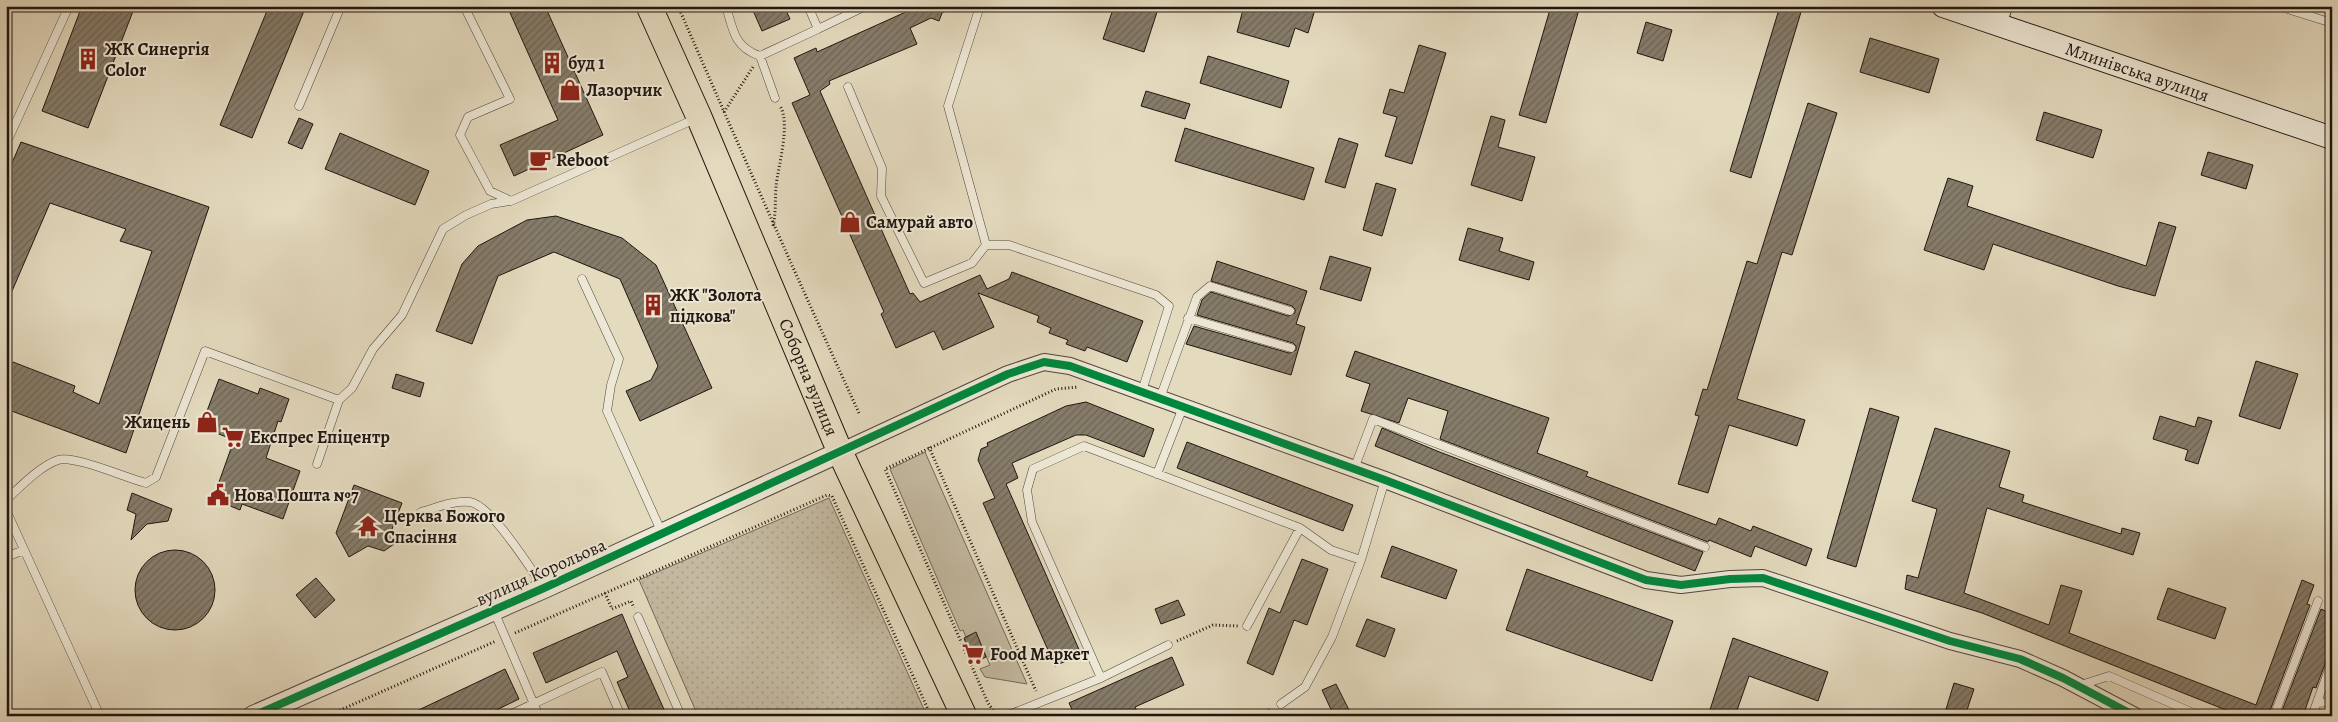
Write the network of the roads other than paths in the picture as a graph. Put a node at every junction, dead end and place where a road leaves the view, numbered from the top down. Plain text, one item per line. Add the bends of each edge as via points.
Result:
1 (69, 6) edge
2 (341, 6) edge
3 (464, 6) edge
4 (649, 6) edge
5 (726, 6) edge
6 (808, 6) edge
7 (866, 6) edge
8 (980, 6) edge
9 (1943, 6) edge
10 (2278, 6) edge
11 (2001, 16) edge
12 (2332, 23) edge
13 (818, 29) junction
14 (760, 56) junction
15 (848, 87) dead end
16 (776, 98) road end
17 (299, 106) dead end
18 (699, 117) junction
19 (2332, 138) edge
20 (6, 144) edge
21 (511, 201) junction
22 (986, 245) junction
23 (582, 279) dead end
24 (1290, 311) dead end
25 (1188, 318) junction
26 (1292, 348) dead end
27 (1142, 392) junction
28 (1160, 398) junction
29 (339, 400) junction
30 (1183, 406) junction
31 (840, 452) junction
32 (317, 464) dead end
33 (1354, 469) junction
34 (1157, 474) junction
35 (1385, 480) junction
36 (6, 500) edge
37 (6, 510) edge
38 (421, 512) dead end
39 (1300, 528) junction
40 (662, 533) junction
41 (1705, 547) dead end
42 (24, 550) junction
43 (6, 557) edge
44 (1361, 560) junction
45 (544, 588) junction
46 (2318, 601) dead end
47 (493, 609) junction
48 (638, 617) road end
49 (1247, 626) road end
50 (1168, 645) road end
51 (2332, 661) edge
52 (1102, 678) junction
53 (2079, 686) junction
54 (2332, 702) edge
55 (534, 703) junction
56 (2317, 703) junction
57 (1280, 704) dead end
58 (100, 716) edge
59 (253, 716) edge
60 (507, 716) edge
61 (539, 716) edge
62 (622, 716) edge
63 (682, 716) edge
64 (964, 716) edge
65 (1006, 716) edge
66 (2135, 716) edge
67 (2200, 716) edge
68 (2274, 716) edge
69 (2312, 716) edge

1 - 20 lane
2 - 17 lane
3 - 21 lane via 510,98 468,117 460,135 490,192
4 - 18 main road, Соборна вулиця
5 - 14 lane via 734,36 746,51
6 - 13 lane
7 - 13 lane
8 - 22 lane via 948,106
9 - 11 main road, Млинівська вулиця
10 - 12 lane
11 - 19 main road, Млинівська вулиця
13 - 14 lane
14 - 16 lane
15 - 22 lane via 882,168 881,196 924,283 972,263
18 - 21 lane
18 - 31 main road, Соборна вулиця
21 - 29 lane via 491,204 443,229 402,315 372,349 352,388
22 - 27 lane via 1009,245 1156,295 1169,306
23 - 40 lane via 619,359 607,411
24 - 25 lane via 1210,286 1197,297
25 - 26 lane
25 - 28 lane
27 - 28 street
27 - 31 street via 1070,366 1044,362 1008,374
28 - 30 street
29 - 32 lane
29 - 36 lane via 205,351 156,477 146,483 71,459 57,460
30 - 33 street
30 - 34 lane
31 - 40 street, вулиця Корольова
31 - 64 main road, Соборна вулиця
33 - 35 street
33 - 41 lane via 1374,419
34 - 39 lane
34 - 52 lane via 1084,446 1033,469 1027,490 1032,522
35 - 44 lane
35 - 53 street via 1646,580 1681,584 1763,578 1950,641 2020,659
37 - 42 lane
38 - 45 lane via 460,502 473,503 504,531
39 - 44 lane via 1331,550
39 - 49 lane
40 - 45 street, вулиця Корольова
42 - 43 lane
42 - 58 lane
44 - 57 lane via 1332,637 1318,664 1304,687
45 - 47 street, вулиця Корольова
46 - 68 lane
47 - 55 lane
47 - 59 street, вулиця Корольова
48 - 63 lane
50 - 52 lane
51 - 56 lane
52 - 65 lane
53 - 66 street
53 - 67 lane via 2109,676
54 - 56 lane
55 - 60 lane
55 - 61 lane
55 - 62 lane via 602,672
56 - 69 lane

